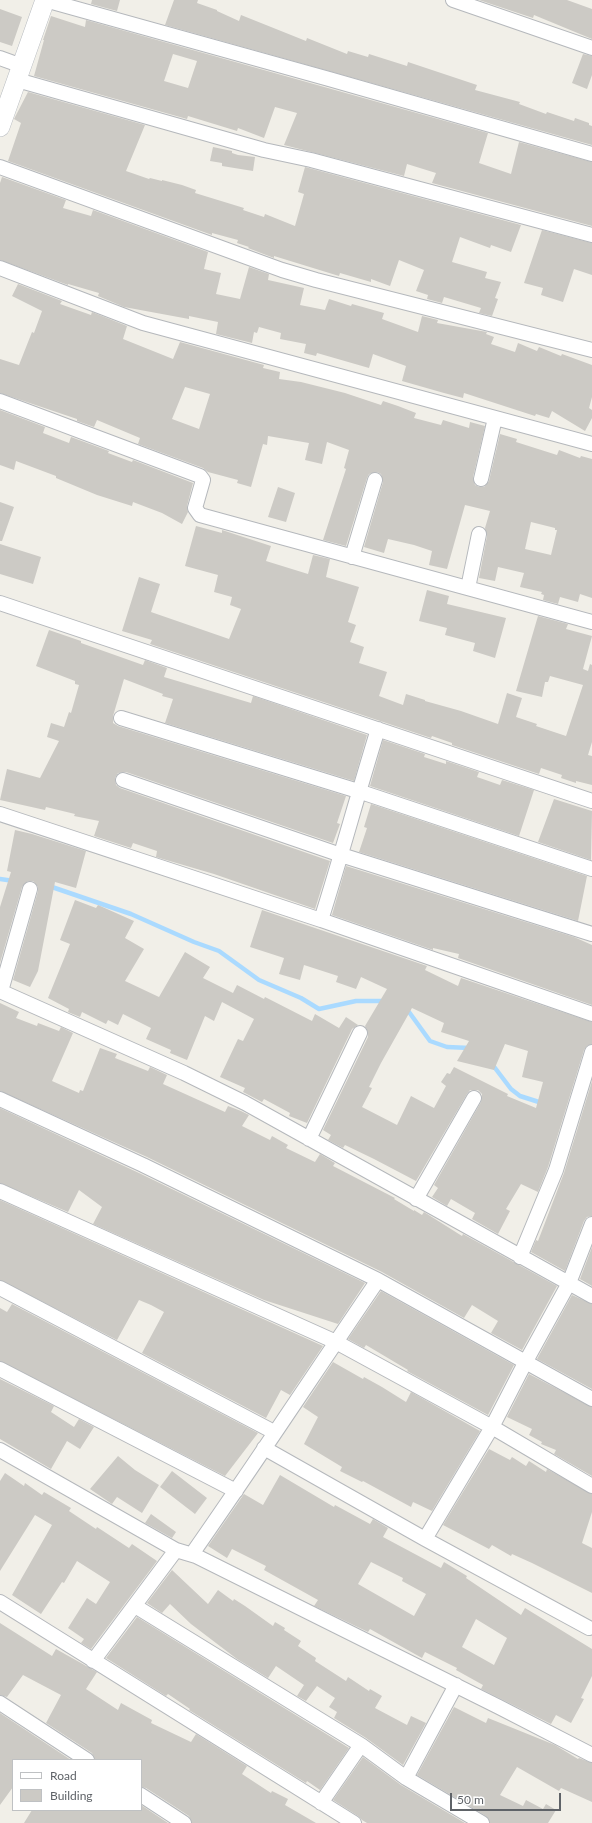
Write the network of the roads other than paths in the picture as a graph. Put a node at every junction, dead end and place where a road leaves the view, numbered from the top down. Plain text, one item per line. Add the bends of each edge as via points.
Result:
1 (45, 0) edge
2 (453, 0) edge
3 (592, 48) edge
4 (0, 58) edge
5 (20, 73) junction
6 (0, 126) edge
7 (592, 154) edge
8 (0, 167) edge
9 (592, 235) edge
10 (0, 268) edge
11 (592, 350) edge
12 (0, 401) edge
13 (495, 418) junction
14 (592, 444) edge
15 (481, 479) dead end
16 (375, 480) dead end
17 (479, 534) dead end
18 (352, 557) junction
19 (468, 588) junction
20 (0, 603) edge
21 (592, 622) edge
22 (121, 718) dead end
23 (378, 729) junction
24 (123, 780) dead end
25 (358, 791) junction
26 (592, 801) edge
27 (0, 814) edge
28 (341, 855) junction
29 (592, 869) edge
30 (30, 889) dead end
31 (321, 920) junction
32 (592, 934) edge
33 (0, 991) edge
34 (592, 1014) edge
35 (360, 1033) dead end
36 (592, 1052) edge
37 (474, 1098) dead end
38 (0, 1099) edge
39 (309, 1139) junction
40 (0, 1191) edge
41 (416, 1199) junction
42 (592, 1224) edge
43 (520, 1257) junction
44 (378, 1280) junction
45 (569, 1284) junction
46 (0, 1288) edge
47 (592, 1296) edge
48 (336, 1342) junction
49 (525, 1363) junction
50 (0, 1369) edge
51 (592, 1399) edge
52 (492, 1427) junction
53 (274, 1432) junction
54 (264, 1448) junction
55 (0, 1450) edge
56 (592, 1486) edge
57 (236, 1491) junction
58 (425, 1539) junction
59 (176, 1550) junction
60 (192, 1554) junction
61 (0, 1602) edge
62 (136, 1606) junction
63 (589, 1628) dead end
64 (93, 1661) junction
65 (456, 1685) junction
66 (0, 1703) edge
67 (361, 1745) junction
68 (592, 1755) edge
69 (85, 1759) edge
70 (406, 1778) junction
71 (142, 1796) edge
72 (321, 1803) junction
73 (184, 1823) edge
74 (354, 1823) edge
75 (482, 1823) edge

1 - 5 street
1 - 7 street
2 - 3 street
4 - 5 street
5 - 6 street
5 - 9 street via 264,150 311,160
8 - 11 street via 309,278
10 - 13 street via 143,323
12 - 18 street via 200,476 203,480 195,508 200,515
13 - 14 street
13 - 15 street
16 - 18 street
17 - 19 street
18 - 19 street
19 - 21 street
20 - 23 street
22 - 25 street
23 - 25 street
23 - 26 street
24 - 28 street
25 - 28 street
25 - 29 street
27 - 31 street
28 - 31 street
28 - 32 street
30 - 33 street
31 - 34 street
33 - 39 street via 184,1073
35 - 39 street
36 - 43 street via 556,1170
37 - 41 street
38 - 44 street
39 - 41 street
40 - 48 street
41 - 43 street
42 - 45 street
43 - 45 street
44 - 48 street
44 - 49 street
45 - 47 street
45 - 49 street
46 - 53 street
48 - 52 street
48 - 53 street
49 - 51 street
49 - 52 street
50 - 57 street
52 - 56 street
52 - 58 street
53 - 54 street
54 - 57 street
54 - 58 street
55 - 59 street
57 - 60 street
58 - 63 street
59 - 60 street
59 - 62 street
60 - 65 street
61 - 64 street
62 - 64 street
62 - 67 street
64 - 72 street
65 - 68 street
65 - 70 street
66 - 69 street
67 - 70 street
67 - 72 street
70 - 75 street
71 - 73 street
72 - 74 street

